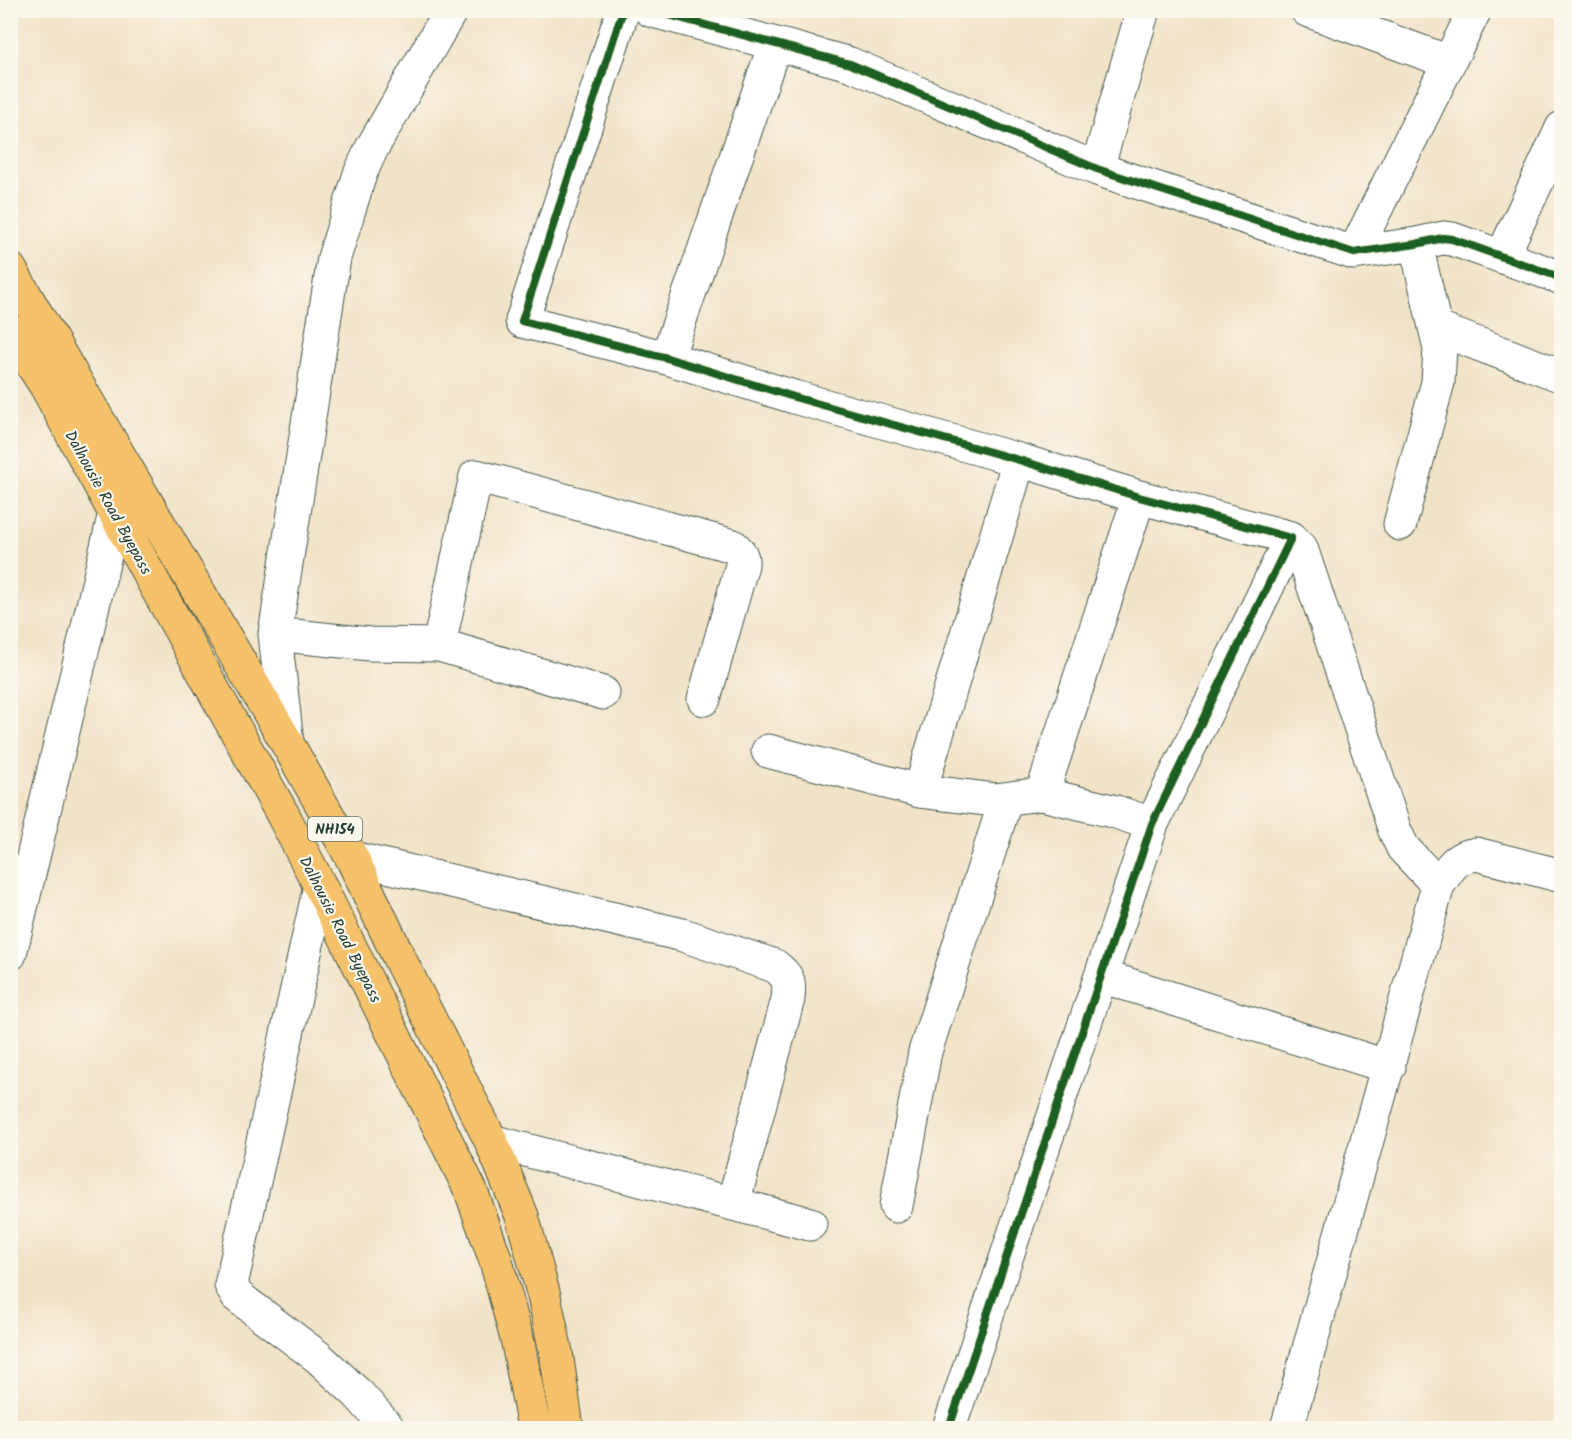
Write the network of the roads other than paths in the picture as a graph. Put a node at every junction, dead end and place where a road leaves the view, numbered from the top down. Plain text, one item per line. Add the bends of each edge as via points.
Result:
1 (451, 10) edge
2 (623, 10) edge
3 (650, 10) edge
4 (1143, 10) edge
5 (1307, 10) edge
6 (1475, 10) edge
7 (776, 44) junction
8 (1449, 62) junction
9 (1562, 128) edge
10 (1097, 169) junction
11 (1416, 244) junction
12 (1354, 253) junction
13 (1502, 257) junction
14 (10, 269) edge
15 (1562, 278) edge
16 (1436, 328) junction
17 (10, 331) edge
18 (10, 358) edge
19 (667, 358) junction
20 (1562, 376) edge
21 (46, 386) junction
22 (1019, 460) junction
23 (1139, 497) junction
24 (115, 513) junction
25 (1400, 524) dead end
26 (1291, 538) junction
27 (276, 634) junction
28 (439, 645) junction
29 (603, 693) dead end
30 (704, 699) dead end
31 (287, 743) junction
32 (768, 751) dead end
33 (920, 791) junction
34 (1042, 794) junction
35 (1006, 799) junction
36 (1152, 824) junction
37 (352, 858) junction
38 (1560, 871) edge
39 (1438, 885) junction
40 (320, 886) junction
41 (10, 954) edge
42 (1101, 976) junction
43 (1389, 1067) junction
44 (491, 1141) junction
45 (733, 1204) junction
46 (896, 1206) dead end
47 (810, 1224) dead end
48 (388, 1428) edge
49 (534, 1428) edge
50 (567, 1428) edge
51 (949, 1428) edge
52 (1287, 1428) edge

1 - 27 street via 372,148 334,258
2 - 19 street via 522,321
3 - 7 street
4 - 10 street
5 - 8 street
6 - 8 street
7 - 10 street via 850,64
7 - 19 street
8 - 12 street
9 - 13 street
10 - 12 street
11 - 12 street
11 - 13 street via 1452,239
11 - 16 street
13 - 15 street
14 - 31 highway, NH154
16 - 20 street
16 - 25 street via 1440,349 1438,382
17 - 21 highway, Dalhousie Road Byepass / NH154
18 - 21 highway
19 - 22 street
21 - 24 highway, Dalhousie Road Byepass / NH154
22 - 23 street
22 - 33 street
23 - 26 street
23 - 34 street
24 - 40 highway, Dalhousie Road Byepass / NH154
24 - 41 street
26 - 36 street
26 - 39 street via 1302,548 1395,831 1403,848
27 - 28 street via 370,644
27 - 31 street
28 - 29 street
28 - 30 street via 476,476 733,546 740,552 742,565
31 - 37 highway, NH154
32 - 33 street
33 - 35 street
34 - 35 street
34 - 36 street
35 - 46 street via 925,1052
36 - 42 street
37 - 44 highway, NH154
37 - 45 street via 683,935 775,966 784,973 789,980 788,999
38 - 39 street via 1476,854 1454,862
39 - 43 street
40 - 48 street via 231,1285 237,1296 318,1357
40 - 49 highway, Dalhousie Road Byepass / NH154 via 471,1191 496,1261 518,1343
42 - 43 street
42 - 51 street
43 - 52 street
44 - 45 street
44 - 50 highway, NH154 via 522,1216 544,1296
45 - 47 street

